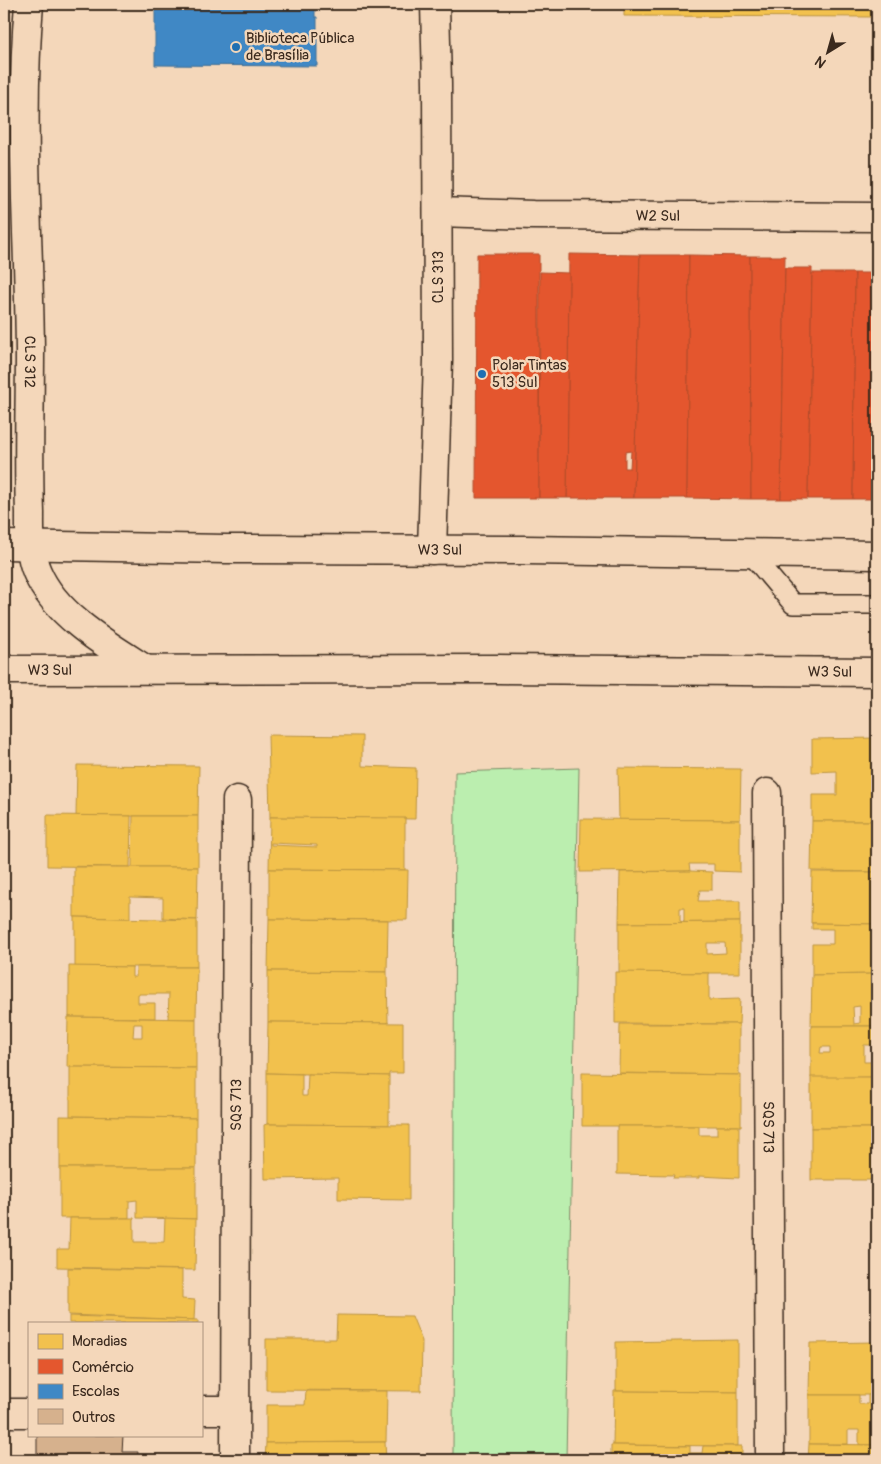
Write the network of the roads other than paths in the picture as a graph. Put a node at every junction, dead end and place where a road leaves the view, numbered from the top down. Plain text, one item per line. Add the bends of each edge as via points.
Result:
1 (28, 4) edge
2 (435, 4) edge
3 (15, 196) edge
4 (438, 212) junction
5 (877, 217) edge
6 (4, 545) edge
7 (31, 546) junction
8 (432, 550) junction
9 (750, 553) junction
10 (877, 555) edge
11 (877, 604) edge
12 (145, 669) junction
13 (4, 670) edge
14 (877, 672) edge
15 (767, 793) dead end
16 (237, 800) dead end
17 (202, 1410) edge
18 (235, 1410) junction
19 (4, 1413) edge
20 (28, 1413) edge
21 (235, 1460) edge
22 (770, 1460) edge

1 - 3 street, CLS 312
2 - 4 street, CLS 313
3 - 7 street, CLS 312 via 30,350 28,478
4 - 5 street, W2 Sul via 543,216
4 - 8 street, CLS 313 via 438,360
6 - 7 street, W3 Sul
7 - 8 street, W3 Sul
7 - 12 street, CLS 312 via 37,573 54,599 91,633
8 - 9 street, W3 Sul
9 - 10 street, W3 Sul
9 - 11 lane via 793,604
12 - 13 street, W3 Sul
12 - 14 street, W3 Sul
15 - 22 street, SQS 713
16 - 18 street, SQS 713
17 - 18 street
18 - 21 street, SQS 713
19 - 20 street

